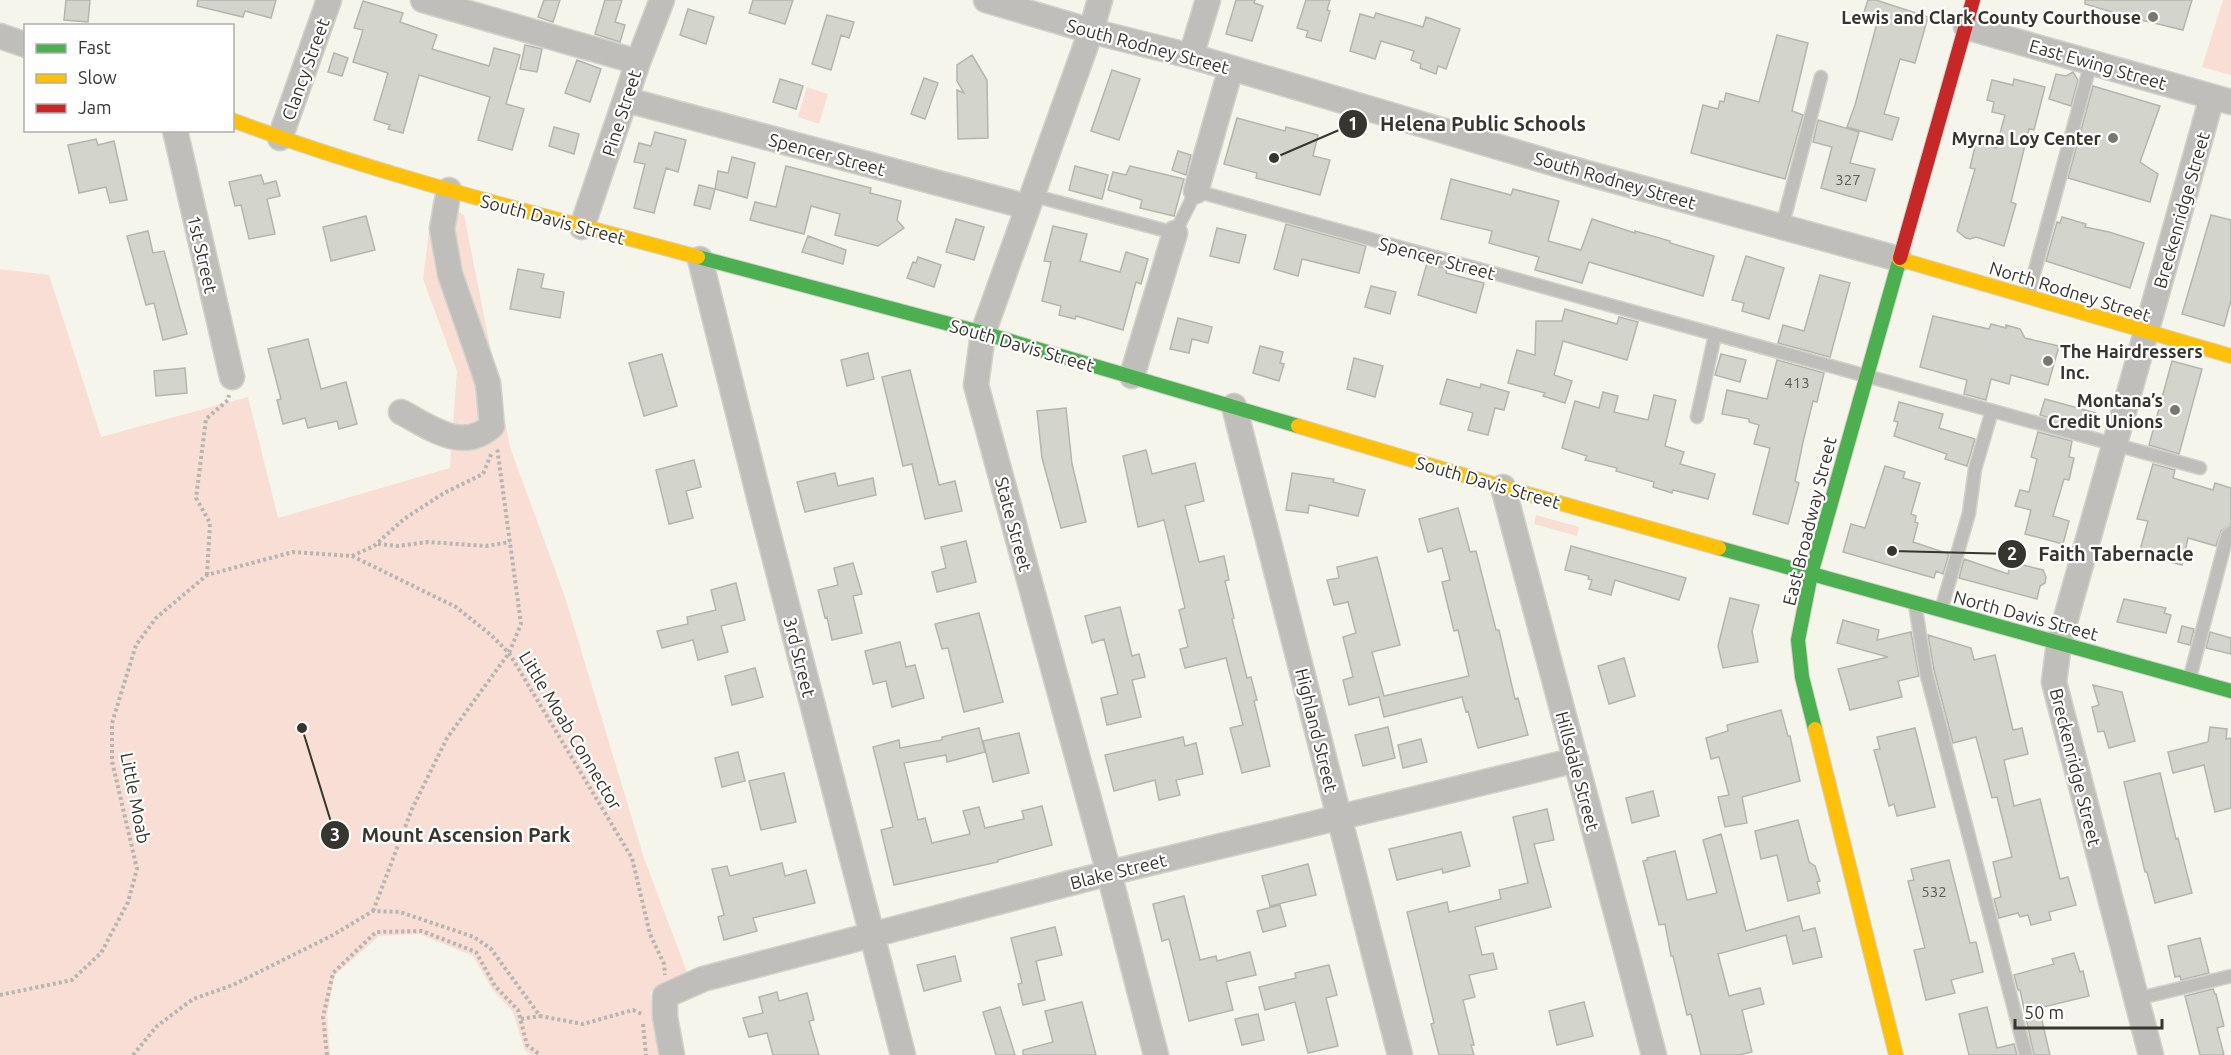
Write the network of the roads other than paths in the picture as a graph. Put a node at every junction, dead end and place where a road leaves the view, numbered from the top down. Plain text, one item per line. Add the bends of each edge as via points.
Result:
1 (329, 0) edge
2 (423, 0) edge
3 (662, 0) edge
4 (986, 0) edge
5 (1100, 0) edge
6 (1208, 0) edge
7 (1973, 0) edge
8 (1966, 27) junction
9 (1091, 31) junction
10 (0, 36) edge
11 (24, 44) edge
12 (1191, 56) junction
13 (638, 62) junction
14 (2091, 62) junction
15 (1232, 68) junction
16 (1821, 77) dead end
17 (627, 100) junction
18 (2222, 100) edge
19 (234, 121) edge
20 (175, 132) edge
21 (280, 138) junction
22 (449, 190) junction
23 (1196, 191) junction
24 (1030, 201) junction
25 (1782, 226) junction
26 (582, 227) junction
27 (1175, 233) junction
28 (700, 258) junction
29 (1899, 259) junction
30 (2028, 297) junction
31 (2146, 332) junction
32 (983, 333) junction
33 (1715, 335) junction
34 (2231, 356) edge
35 (1132, 376) junction
36 (1866, 376) junction
37 (232, 377) road end
38 (1234, 406) junction
39 (1992, 411) junction
40 (401, 412) dead end
41 (1697, 417) dead end
42 (2115, 446) junction
43 (2200, 468) dead end
44 (1503, 487) junction
45 (2231, 532) edge
46 (1810, 574) junction
47 (1915, 603) junction
48 (1941, 610) junction
49 (2059, 643) junction
50 (2189, 679) junction
51 (2231, 691) edge
52 (1576, 760) junction
53 (1340, 817) junction
54 (1109, 873) junction
55 (871, 934) junction
56 (2231, 976) edge
57 (2136, 999) junction
58 (672, 1055) edge
59 (902, 1055) edge
60 (1156, 1055) edge
61 (1400, 1055) edge
62 (1654, 1055) edge
63 (1896, 1055) edge
64 (2026, 1055) edge
65 (2151, 1055) edge

1 - 21 street, Clancy Street
2 - 13 street
3 - 13 street, Pine Street
4 - 9 street, South Rodney Street
5 - 9 street, State Street
6 - 12 street
7 - 8 street, East Broadway Street
8 - 14 street, East Ewing Street
8 - 29 street, East Broadway Street
9 - 12 street, South Rodney Street
9 - 24 street, State Street
10 - 11 street
12 - 15 street, South Rodney Street
13 - 17 street, Pine Street
14 - 18 street, East Ewing Street
14 - 30 lane
15 - 23 street
15 - 25 street, South Rodney Street via 1582,172
16 - 25 lane
17 - 24 street, Spencer Street
17 - 26 street, Pine Street
18 - 31 street, Breckenridge Street
19 - 21 street, South Davis Street
20 - 37 street, 1st Street
21 - 22 street, South Davis Street
22 - 26 street, South Davis Street
22 - 40 street via 442,229 450,274 488,382 492,426 482,435 468,439 446,435
23 - 27 lane
23 - 33 lane, Spencer Street
24 - 27 lane, Spencer Street
24 - 32 street, State Street
25 - 29 street, South Rodney Street
26 - 28 street, South Davis Street
27 - 35 street
28 - 32 street, South Davis Street
28 - 55 street, 3rd Street
29 - 30 street, North Rodney Street
29 - 36 street, East Broadway Street
30 - 31 street, North Rodney Street
31 - 34 street, North Rodney Street
31 - 42 street, Breckenridge Street
32 - 35 street, South Davis Street
32 - 54 street, State Street via 975,385
33 - 36 lane, Spencer Street
33 - 41 lane
35 - 38 street, South Davis Street
36 - 39 lane, Spencer Street
36 - 46 street, East Broadway Street
38 - 44 street, South Davis Street
38 - 53 street, Highland Street
39 - 42 lane, Spencer Street
39 - 48 lane via 1975,470 1969,513
42 - 43 lane, Spencer Street
42 - 49 street, Breckenridge Street
44 - 46 street, South Davis Street
44 - 52 street, Hillsdale Street
45 - 50 lane
46 - 47 street, North Davis Street
46 - 63 street, East Broadway Street via 1798,640 1802,677
47 - 48 street, North Davis Street
47 - 64 lane via 1926,672
48 - 49 street, North Davis Street
49 - 50 street, North Davis Street
49 - 57 street, Breckenridge Street via 2054,682
50 - 51 street, North Davis Street
52 - 53 street, Blake Street
52 - 62 street, Hillsdale Street
53 - 54 street, Blake Street
53 - 61 street, Highland Street
54 - 55 street, Blake Street
54 - 60 street, State Street
55 - 58 street, Blake Street via 703,980 665,996
55 - 59 street, 3rd Street
56 - 57 lane
57 - 65 street, Breckenridge Street

